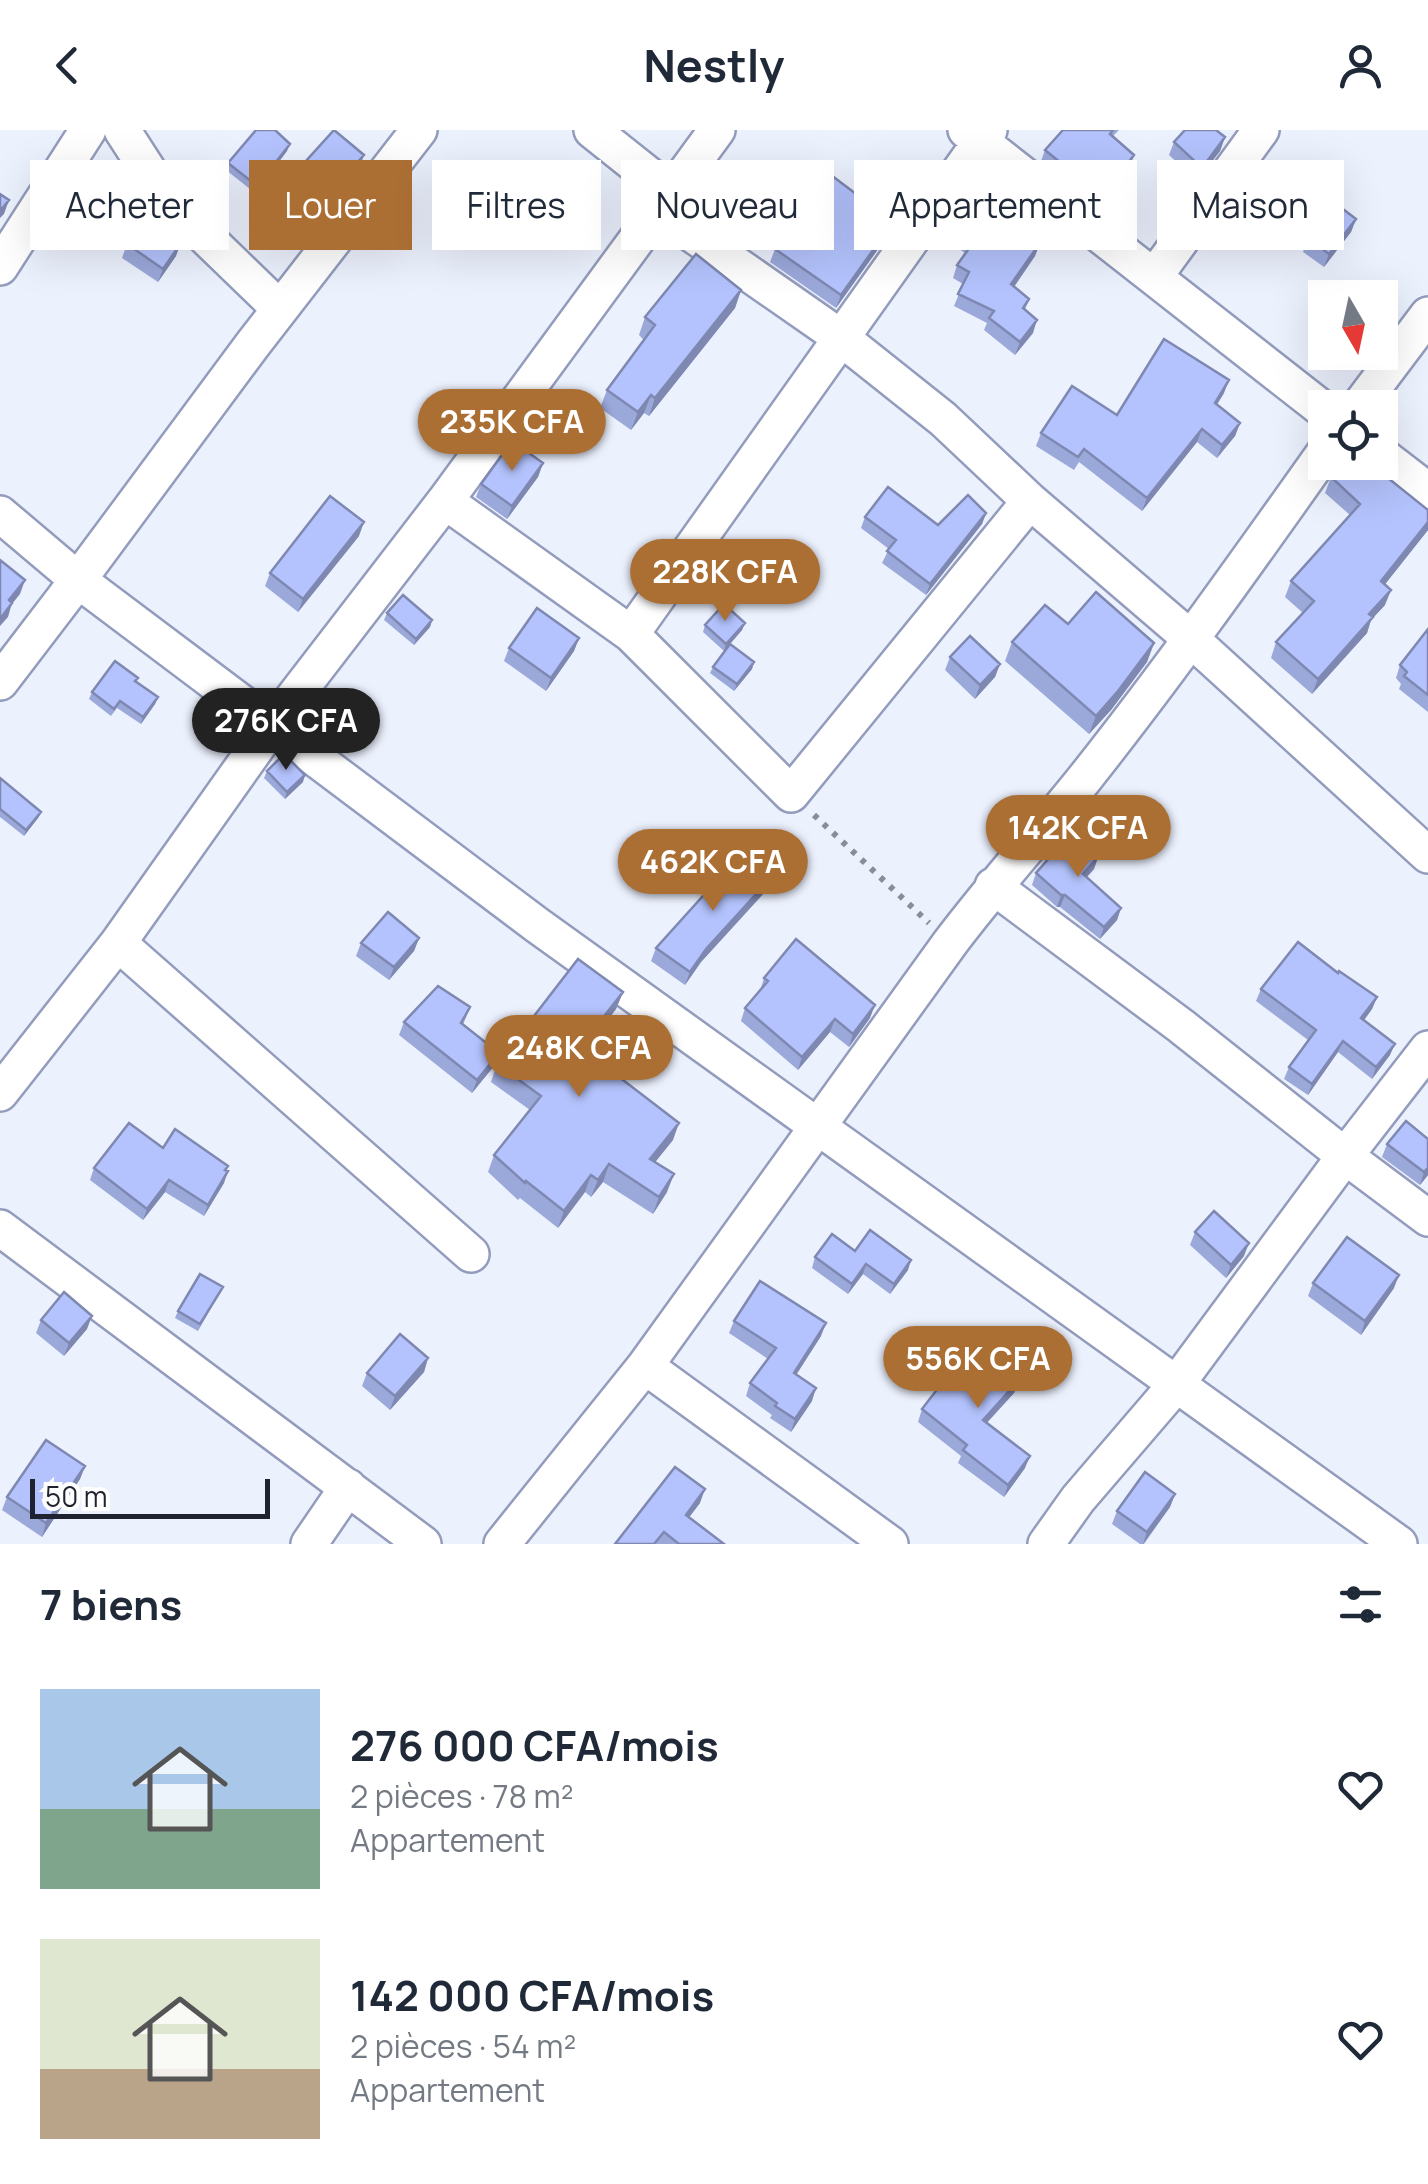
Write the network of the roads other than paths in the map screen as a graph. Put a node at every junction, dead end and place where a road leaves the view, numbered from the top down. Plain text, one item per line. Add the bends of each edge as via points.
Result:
1 (88, 130) edge
2 (122, 130) edge
3 (419, 130) edge
4 (592, 130) edge
5 (717, 130) edge
6 (1260, 130) edge
7 (978, 134) edge
8 (622, 160) edge
9 (695, 160) edge
10 (630, 250) edge
11 (727, 250) edge
12 (0, 267) edge
13 (1154, 277) junction
14 (280, 309) junction
15 (1428, 315) edge
16 (840, 337) junction
17 (1372, 390) edge
18 (1308, 397) edge
19 (1398, 468) edge
20 (1308, 476) edge
21 (1428, 492) edge
22 (1030, 500) junction
23 (444, 501) junction
24 (0, 514) edge
25 (78, 580) junction
26 (631, 634) junction
27 (1191, 639) junction
28 (0, 682) edge
29 (271, 727) junction
30 (1428, 855) edge
31 (993, 886) junction
32 (118, 943) junction
33 (1428, 1049) edge
34 (0, 1093) edge
35 (817, 1126) junction
36 (1345, 1156) junction
37 (1428, 1218) edge
38 (0, 1228) edge
39 (472, 1254) dead end
40 (645, 1366) junction
41 (1175, 1386) junction
42 (348, 1488) junction
43 (309, 1544) edge
44 (423, 1544) edge
45 (502, 1544) edge
46 (890, 1544) edge
47 (1046, 1544) edge
48 (1399, 1544) edge

1 - 12 street
2 - 14 street via 160,189
3 - 14 street
4 - 8 street
5 - 9 street
6 - 13 street
7 - 13 street
7 - 16 street
10 - 23 street
11 - 16 street
13 - 18 street
14 - 25 street
15 - 17 street
16 - 22 street via 943,418
16 - 26 street
19 - 21 street
20 - 27 street
22 - 26 street via 791,794
22 - 27 street
23 - 26 street
23 - 29 street
24 - 25 street
25 - 28 street
25 - 29 street
27 - 30 street
27 - 31 street
29 - 32 street
29 - 35 street
31 - 35 street
31 - 36 street
32 - 34 street
32 - 39 street
33 - 36 street
35 - 40 street
35 - 41 street
36 - 37 street
36 - 41 street
38 - 42 street
40 - 45 street
40 - 46 street
41 - 47 street
41 - 48 street
42 - 43 street
42 - 44 street

